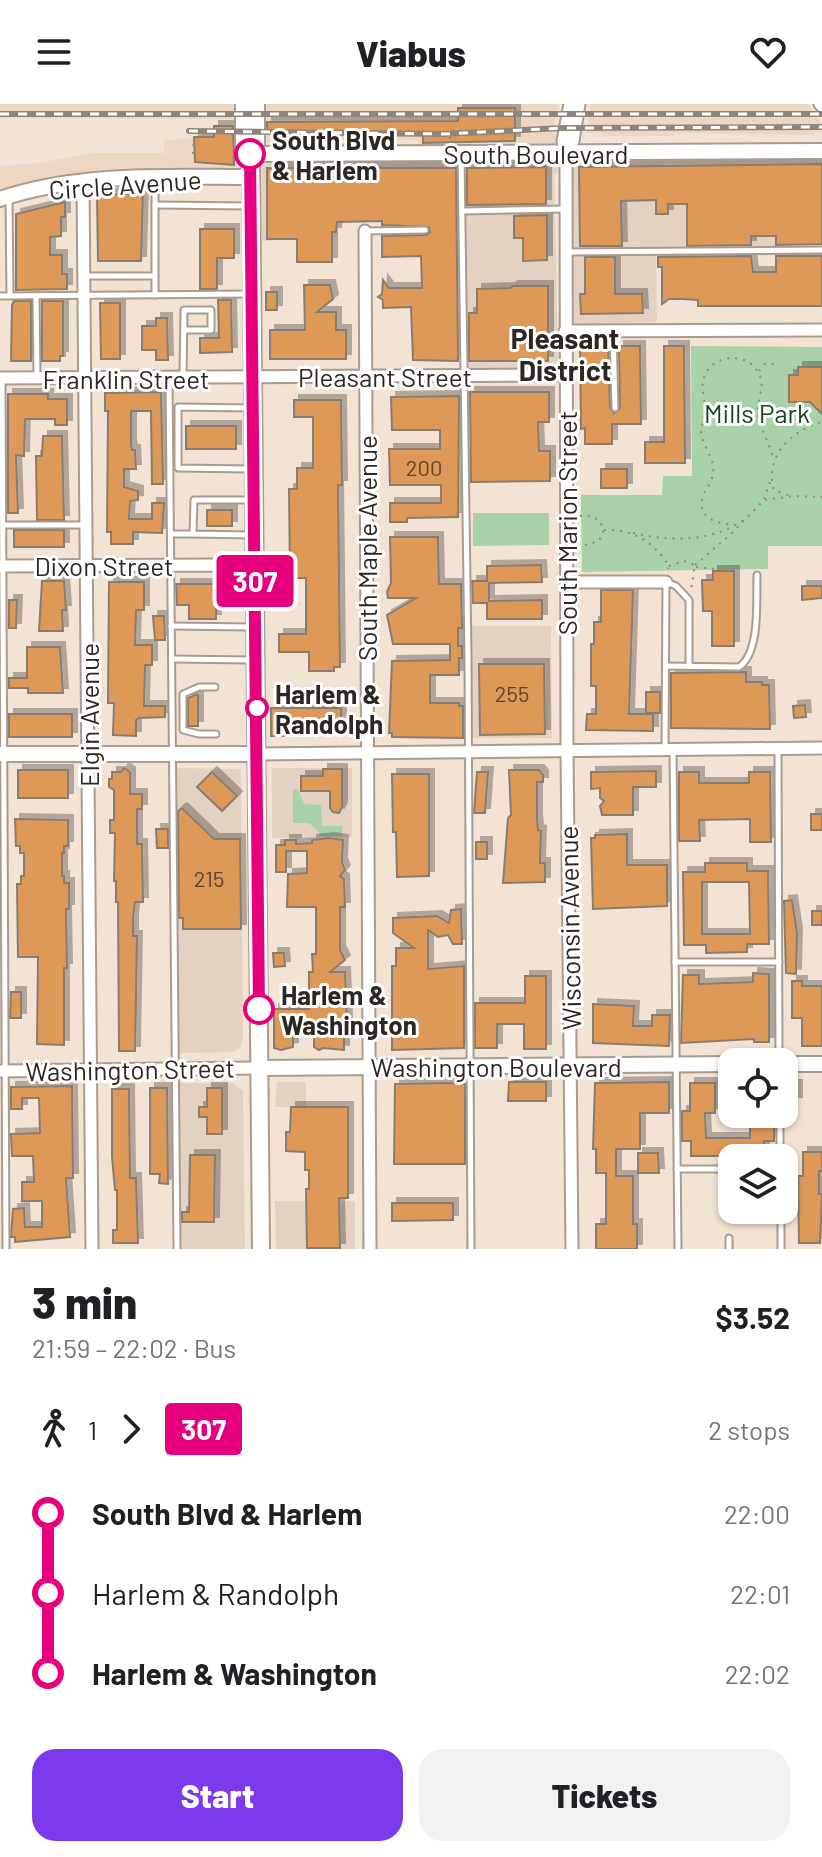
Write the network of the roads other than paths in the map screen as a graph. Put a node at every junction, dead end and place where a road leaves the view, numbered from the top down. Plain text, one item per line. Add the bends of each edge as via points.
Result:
1 (244, 104) edge
2 (256, 104) edge
3 (570, 104) edge
4 (579, 104) edge
5 (822, 151) edge
6 (461, 153) junction
7 (566, 153) junction
8 (250, 154) junction
9 (251, 177) junction
10 (155, 178) junction
11 (83, 182) junction
12 (4, 198) edge
13 (155, 205) junction
14 (251, 206) junction
15 (565, 209) junction
16 (462, 211) junction
17 (425, 230) dead end
18 (365, 231) joint
19 (822, 250) edge
20 (565, 252) junction
21 (84, 276) junction
22 (155, 276) junction
23 (252, 294) junction
24 (155, 295) junction
25 (0, 296) edge
26 (10, 296) junction
27 (36, 296) junction
28 (84, 296) junction
29 (184, 330) junction
30 (822, 330) edge
31 (565, 331) junction
32 (613, 331) junction
33 (566, 375) junction
34 (464, 376) junction
35 (253, 377) junction
36 (365, 377) junction
37 (1, 378) edge
38 (37, 378) junction
39 (85, 378) junction
40 (169, 378) junction
41 (183, 378) junction
42 (253, 408) junction
43 (615, 408) dead end
44 (254, 469) junction
45 (254, 501) junction
46 (3, 525) junction
47 (86, 525) junction
48 (171, 534) junction
49 (193, 534) junction
50 (255, 535) junction
51 (86, 565) junction
52 (171, 565) junction
53 (2, 566) edge
54 (255, 575) junction
55 (757, 575) dead end
56 (666, 578) junction
57 (567, 582) junction
58 (2, 619) edge
59 (171, 626) junction
60 (256, 627) junction
61 (172, 659) junction
62 (256, 660) junction
63 (666, 666) junction
64 (689, 666) junction
65 (215, 687) dead end
66 (216, 734) dead end
67 (778, 748) junction
68 (822, 748) edge
69 (669, 749) junction
70 (567, 750) junction
71 (469, 751) junction
72 (368, 752) junction
73 (2, 754) edge
74 (88, 754) junction
75 (173, 754) junction
76 (257, 754) junction
77 (675, 962) junction
78 (779, 962) junction
79 (782, 1048) edge
80 (798, 1063) edge
81 (676, 1064) junction
82 (718, 1064) edge
83 (822, 1064) edge
84 (571, 1065) junction
85 (471, 1066) junction
86 (369, 1067) junction
87 (259, 1068) junction
88 (175, 1069) junction
89 (92, 1070) junction
90 (3, 1071) edge
91 (677, 1169) junction
92 (718, 1169) edge
93 (781, 1224) edge
94 (729, 1238) dead end
95 (6, 1249) edge
96 (92, 1249) edge
97 (177, 1249) edge
98 (261, 1249) edge
99 (370, 1249) edge
100 (471, 1249) edge
101 (572, 1249) edge
102 (678, 1249) edge
103 (729, 1249) edge
104 (781, 1249) edge

1 - 8 main road via 244,143
2 - 8 main road via 256,143
3 - 7 street, South Marion Street
4 - 7 street
5 - 7 street, South Boulevard
6 - 7 street, South Boulevard
6 - 8 street, South Boulevard
6 - 16 lane
7 - 15 street, South Marion Street
8 - 9 main road
9 - 10 street, Circle Avenue
9 - 14 main road
10 - 11 street, Circle Avenue
10 - 13 lane
11 - 12 street, Circle Avenue
11 - 21 street, Elgin Avenue
12 - 26 lane
13 - 14 lane
13 - 22 lane
14 - 23 main road
15 - 16 lane
15 - 20 street, South Marion Street
16 - 34 lane
17 - 18 lane
18 - 36 street, South Maple Avenue
19 - 20 lane
20 - 31 street, South Marion Street
21 - 22 lane
21 - 28 street, Elgin Avenue
22 - 24 lane
23 - 24 lane
23 - 35 main road
24 - 28 lane
25 - 26 lane
26 - 27 lane
27 - 28 lane
27 - 38 lane
28 - 39 street, Elgin Avenue
29 - 29 lane via 184,310 211,310 211,330
29 - 41 lane
30 - 32 street
31 - 32 street
31 - 33 street, South Marion Street
32 - 43 lane
33 - 34 street, Pleasant Street
33 - 57 street, South Marion Street
34 - 36 street, Pleasant Street
34 - 71 lane
35 - 36 street, Pleasant Street
35 - 41 street, Franklin Street
35 - 42 main road
36 - 72 street, South Maple Avenue
37 - 38 street, Franklin Street
37 - 46 lane
38 - 39 street, Franklin Street
39 - 40 street, Franklin Street
39 - 47 street, Elgin Avenue
40 - 41 street, Franklin Street
40 - 48 lane
42 - 44 main road
42 - 44 lane via 178,407 178,468
44 - 45 main road
45 - 49 lane via 194,500
45 - 50 main road
46 - 47 lane
46 - 53 lane
47 - 51 street, Elgin Avenue
48 - 49 lane
48 - 52 lane
49 - 50 lane
50 - 54 main road
51 - 52 street, Dixon Street
51 - 53 street, Dixon Street
51 - 74 street, Elgin Avenue
52 - 54 street, Dixon Street via 219,565
52 - 59 lane
53 - 58 lane
54 - 60 main road
55 - 64 lane via 754,642 748,659 739,667
56 - 57 street
56 - 63 lane
56 - 64 lane via 689,600
57 - 70 street, South Marion Street
58 - 73 lane
59 - 60 lane
59 - 61 lane
60 - 62 main road
61 - 62 lane
61 - 75 lane
62 - 76 main road
63 - 64 lane
63 - 69 lane
65 - 66 lane via 183,694 182,719 188,733
67 - 68 street
67 - 69 street
67 - 78 lane
69 - 70 street
69 - 77 lane
70 - 71 street
70 - 84 street, Wisconsin Avenue
71 - 72 street
71 - 85 lane
72 - 76 street
72 - 86 street, South Maple Avenue
73 - 74 street
73 - 90 lane
74 - 75 street
74 - 89 street, Elgin Avenue
75 - 76 street
75 - 88 lane
76 - 87 main road
77 - 78 lane
77 - 81 lane
78 - 79 lane
80 - 83 street
81 - 82 street, Washington Boulevard
81 - 84 street, Washington Boulevard
81 - 91 lane
84 - 85 street, Washington Boulevard
84 - 101 street, Wisconsin Avenue
85 - 86 street, Washington Boulevard
85 - 100 lane
86 - 87 street, Washington Boulevard
86 - 99 street, South Maple Avenue
87 - 88 street, Washington Street
87 - 98 main road
88 - 89 street, Washington Street
88 - 97 lane
89 - 90 street, Washington Street
89 - 96 street, Elgin Avenue
90 - 95 lane
91 - 92 lane
91 - 102 lane
93 - 104 lane
94 - 103 lane

